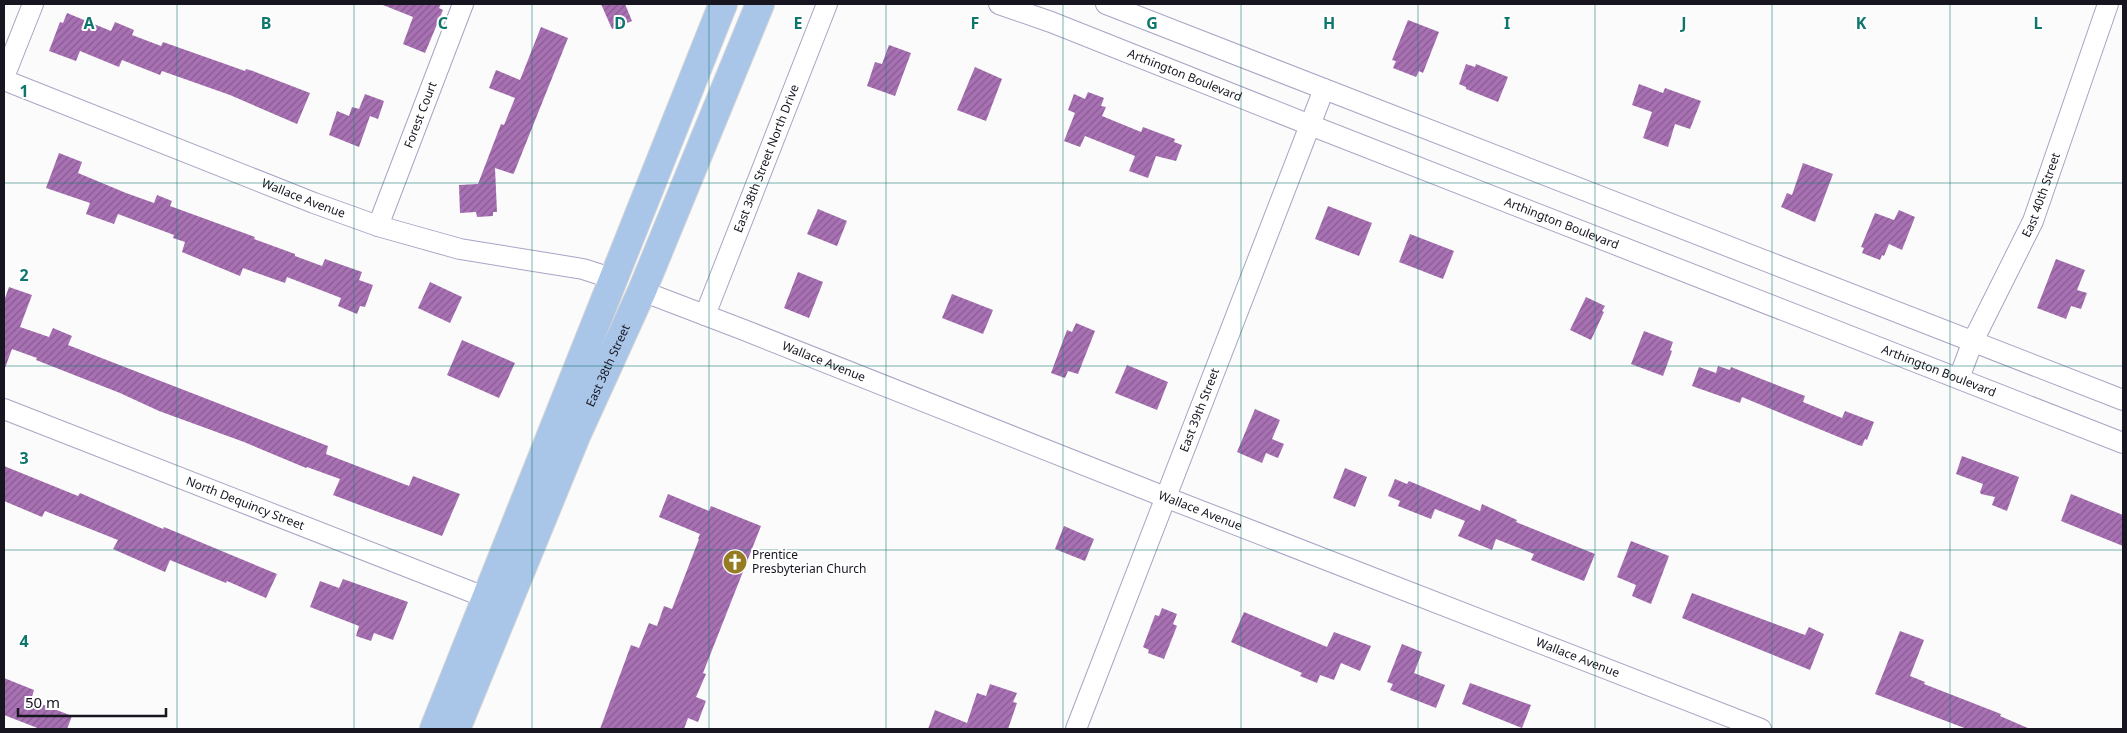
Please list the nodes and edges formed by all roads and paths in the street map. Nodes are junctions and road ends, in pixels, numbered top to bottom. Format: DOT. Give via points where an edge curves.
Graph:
graph roads {
  1 [pos="33,4"];
  2 [pos="462,4"];
  3 [pos="723,4"];
  4 [pos="760,4"];
  5 [pos="827,4"];
  6 [pos="999,4"];
  7 [pos="1106,4"];
  8 [pos="2108,4"];
  9 [pos="4,78"];
  10 [pos="1324,89"];
  11 [pos="1310,125"];
  12 [pos="378,226"];
  13 [pos="614,279"];
  14 [pos="642,291"];
  15 [pos="705,315"];
  16 [pos="1973,341"];
  17 [pos="1959,378"];
  18 [pos="2123,400"];
  19 [pos="4,409"];
  20 [pos="2123,443"];
  21 [pos="1165,497"];
  22 [pos="487,598"];
  23 [pos="434,729"];
  24 [pos="456,729"];
  25 [pos="1076,729"];
  26 [pos="1761,729"];
  1 -- 9 [label="street"];
  2 -- 12 [label="street, Forest Court"];
  3 -- 13 [label="main road"];
  4 -- 14 [label="main road, East 38th Street"];
  5 -- 15 [label="street, East 38th Street North Drive"];
  6 -- 11 [label="street, Arthington Boulevard"];
  7 -- 10 [label="street"];
  8 -- 16 [label="street, East 40th Street" via="2033,222"];
  9 -- 12 [label="street, Wallace Avenue"];
  10 -- 11 [label="street, East 39th Street"];
  10 -- 16 [label="street"];
  11 -- 17 [label="street, Arthington Boulevard"];
  11 -- 21 [label="street, East 39th Street"];
  12 -- 13 [label="street, Wallace Avenue" via="460,249 583,269"];
  13 -- 22 [label="main road"];
  14 -- 15 [label="street, Wallace Avenue"];
  14 -- 24 [label="main road, East 38th Street" via="576,436"];
  15 -- 21 [label="street, Wallace Avenue"];
  16 -- 17 [label="street, East 40th Street"];
  16 -- 18 [label="street"];
  17 -- 20 [label="street, Arthington Boulevard"];
  19 -- 22 [label="street, North Dequincy Street"];
  21 -- 25 [label="street, East 39th Street"];
  21 -- 26 [label="street, Wallace Avenue"];
  22 -- 23 [label="main road"];
}
